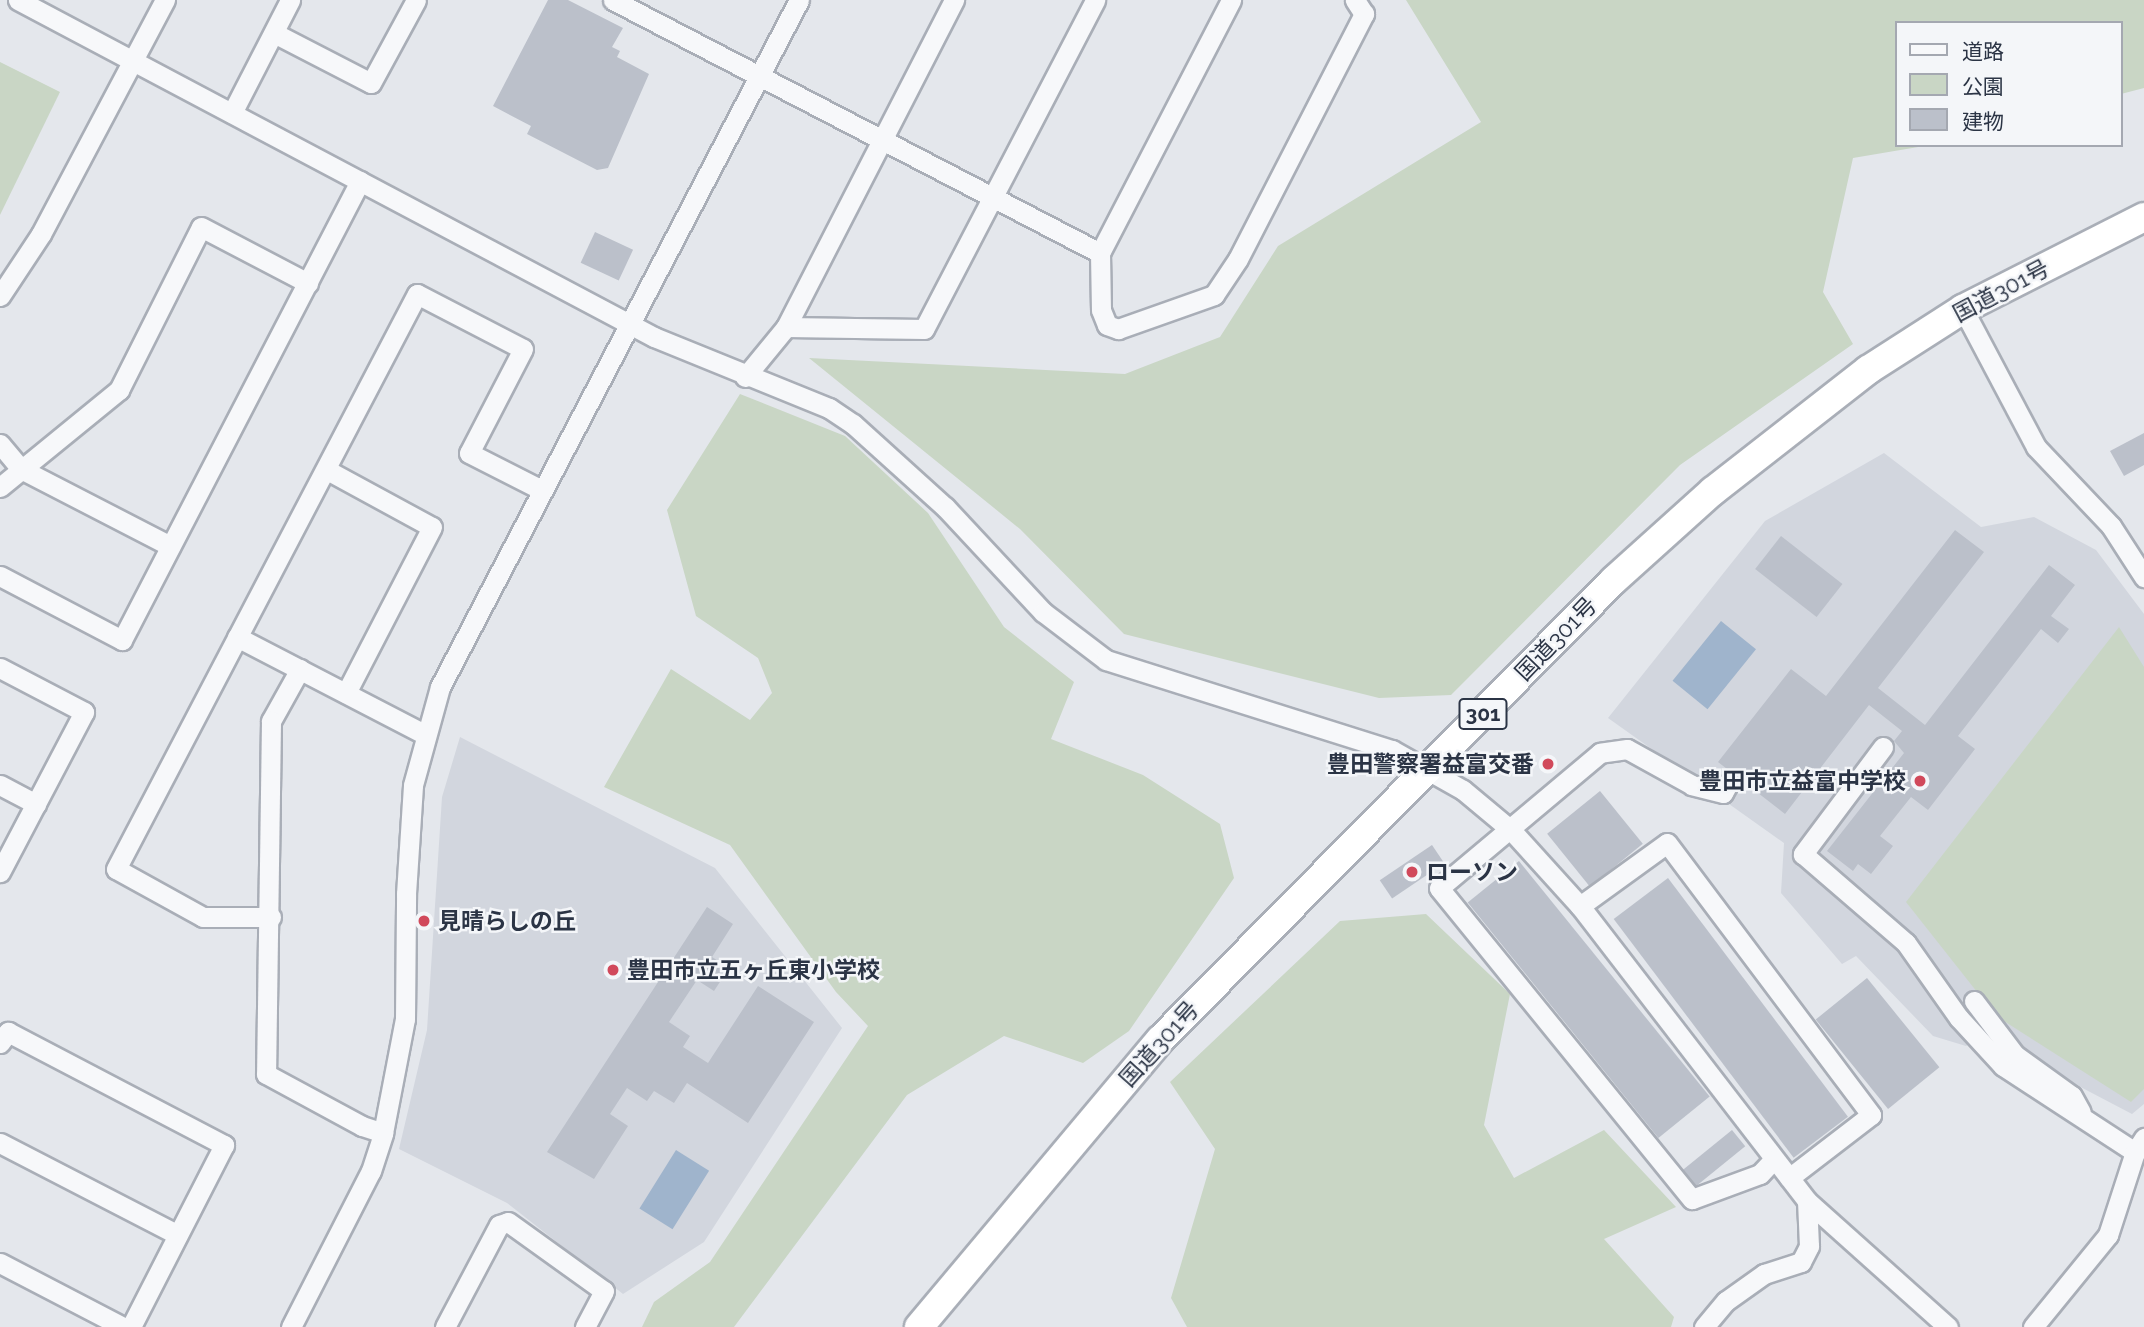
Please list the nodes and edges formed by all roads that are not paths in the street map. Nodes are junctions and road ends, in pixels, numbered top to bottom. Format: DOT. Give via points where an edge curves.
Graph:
graph roads {
  1 [pos="19,0"];
  2 [pos="165,0"];
  3 [pos="290,0"];
  4 [pos="416,0"];
  5 [pos="612,0"];
  6 [pos="799,0"];
  7 [pos="954,0"];
  8 [pos="1095,0"];
  9 [pos="1231,0"];
  10 [pos="1356,0"];
  11 [pos="639,6"];
  12 [pos="274,33"];
  13 [pos="133,61"];
  14 [pos="760,75"];
  15 [pos="232,113"];
  16 [pos="881,140"];
  17 [pos="360,181"];
  18 [pos="991,197"];
  19 [pos="2144,217"];
  20 [pos="1100,253"];
  21 [pos="308,283"];
  22 [pos="0,296"];
  23 [pos="1962,309"];
  24 [pos="629,323"];
  25 [pos="786,327"];
  26 [pos="745,377"];
  27 [pos="0,444"];
  28 [pos="21,469"];
  29 [pos="327,470"];
  30 [pos="0,487"];
  31 [pos="540,489"];
  32 [pos="170,547"];
  33 [pos="0,576"];
  34 [pos="2144,577"];
  35 [pos="237,637"];
  36 [pos="0,668"];
  37 [pos="300,669"];
  38 [pos="346,693"];
  39 [pos="426,735"];
  40 [pos="1883,747"];
  41 [pos="1426,768"];
  42 [pos="1728,784"];
  43 [pos="0,785"];
  44 [pos="36,804"];
  45 [pos="1511,830"];
  46 [pos="0,872"];
  47 [pos="1580,905"];
  48 [pos="271,917"];
  49 [pos="1974,1001"];
  50 [pos="0,1043"];
  51 [pos="2087,1122"];
  52 [pos="383,1133"];
  53 [pos="0,1143"];
  54 [pos="2139,1145"];
  55 [pos="1773,1160"];
  56 [pos="1789,1178"];
  57 [pos="1807,1201"];
  58 [pos="178,1235"];
  59 [pos="0,1263"];
  60 [pos="123,1327"];
  61 [pos="131,1327"];
  62 [pos="290,1327"];
  63 [pos="445,1327"];
  64 [pos="585,1327"];
  65 [pos="919,1327"];
  66 [pos="1704,1327"];
  67 [pos="1948,1327"];
  68 [pos="2033,1327"];
  1 -- 13 [label="street"];
  2 -- 13 [label="street"];
  3 -- 12 [label="street"];
  4 -- 12 [label="street" via="372,83"];
  5 -- 11 [label="street"];
  6 -- 14 [label="street"];
  7 -- 16 [label="street"];
  8 -- 18 [label="street"];
  9 -- 20 [label="street"];
  10 -- 20 [label="street" via="1364,14 1238,259 1214,295 1118,329 1107,325 1101,310"];
  11 -- 14 [label="street"];
  12 -- 15 [label="street"];
  13 -- 15 [label="street"];
  13 -- 22 [label="street" via="41,234"];
  14 -- 16 [label="street"];
  14 -- 24 [label="street"];
  15 -- 17 [label="street"];
  16 -- 18 [label="street"];
  16 -- 25 [label="street"];
  17 -- 21 [label="street"];
  17 -- 24 [label="street"];
  18 -- 20 [label="street"];
  18 -- 25 [label="street" via="924,329"];
  19 -- 23 [label="highway, 国道301号 / 301"];
  21 -- 28 [label="street" via="201,227 119,390"];
  21 -- 32 [label="street"];
  23 -- 34 [label="street" via="2036,447 2111,526"];
  23 -- 41 [label="highway, 国道301号 / 301" via="1868,370 1713,491 1614,580"];
  24 -- 26 [label="street"];
  24 -- 31 [label="street"];
  25 -- 26 [label="street"];
  26 -- 41 [label="street" via="830,408 853,424 945,508 1043,612 1106,660 1343,733"];
  27 -- 28 [label="street"];
  28 -- 30 [label="street"];
  28 -- 32 [label="street"];
  29 -- 31 [label="street" via="417,294 523,349 469,453"];
  29 -- 35 [label="street"];
  29 -- 38 [label="street" via="432,527"];
  31 -- 39 [label="street" via="440,687"];
  32 -- 33 [label="street" via="122,640"];
  35 -- 37 [label="street"];
  35 -- 48 [label="street" via="116,869 203,917"];
  36 -- 44 [label="street" via="84,712"];
  37 -- 38 [label="street"];
  37 -- 48 [label="street" via="271,721"];
  38 -- 39 [label="street"];
  39 -- 52 [label="street" via="413,785 405,894 405,1019"];
  40 -- 51 [label="street" via="1803,855 1906,943 1959,1018 2003,1066"];
  41 -- 45 [label="street" via="1463,790"];
  41 -- 65 [label="highway, 国道301号 / 301" via="1160,1041"];
  42 -- 45 [label="street" via="1723,793 1692,785 1627,749 1600,753"];
  43 -- 44 [label="street"];
  44 -- 46 [label="street"];
  45 -- 47 [label="street"];
  45 -- 55 [label="street" via="1439,888 1692,1199 1760,1174"];
  47 -- 55 [label="street"];
  47 -- 56 [label="street" via="1667,843 1871,1115"];
  48 -- 52 [label="street" via="266,1074"];
  49 -- 51 [label="street" via="2015,1055 2072,1096"];
  50 -- 58 [label="street" via="8,1032 224,1145"];
  51 -- 54 [label="street"];
  52 -- 62 [label="street" via="371,1171"];
  53 -- 58 [label="street"];
  54 -- 68 [label="street" via="2108,1235"];
  55 -- 56 [label="street"];
  56 -- 57 [label="street"];
  57 -- 66 [label="street" via="1809,1246 1801,1262 1764,1274 1726,1301"];
  57 -- 67 [label="street"];
  58 -- 61 [label="street"];
  59 -- 60 [label="street"];
  63 -- 64 [label="street" via="499,1225 508,1222 604,1291"];
}
